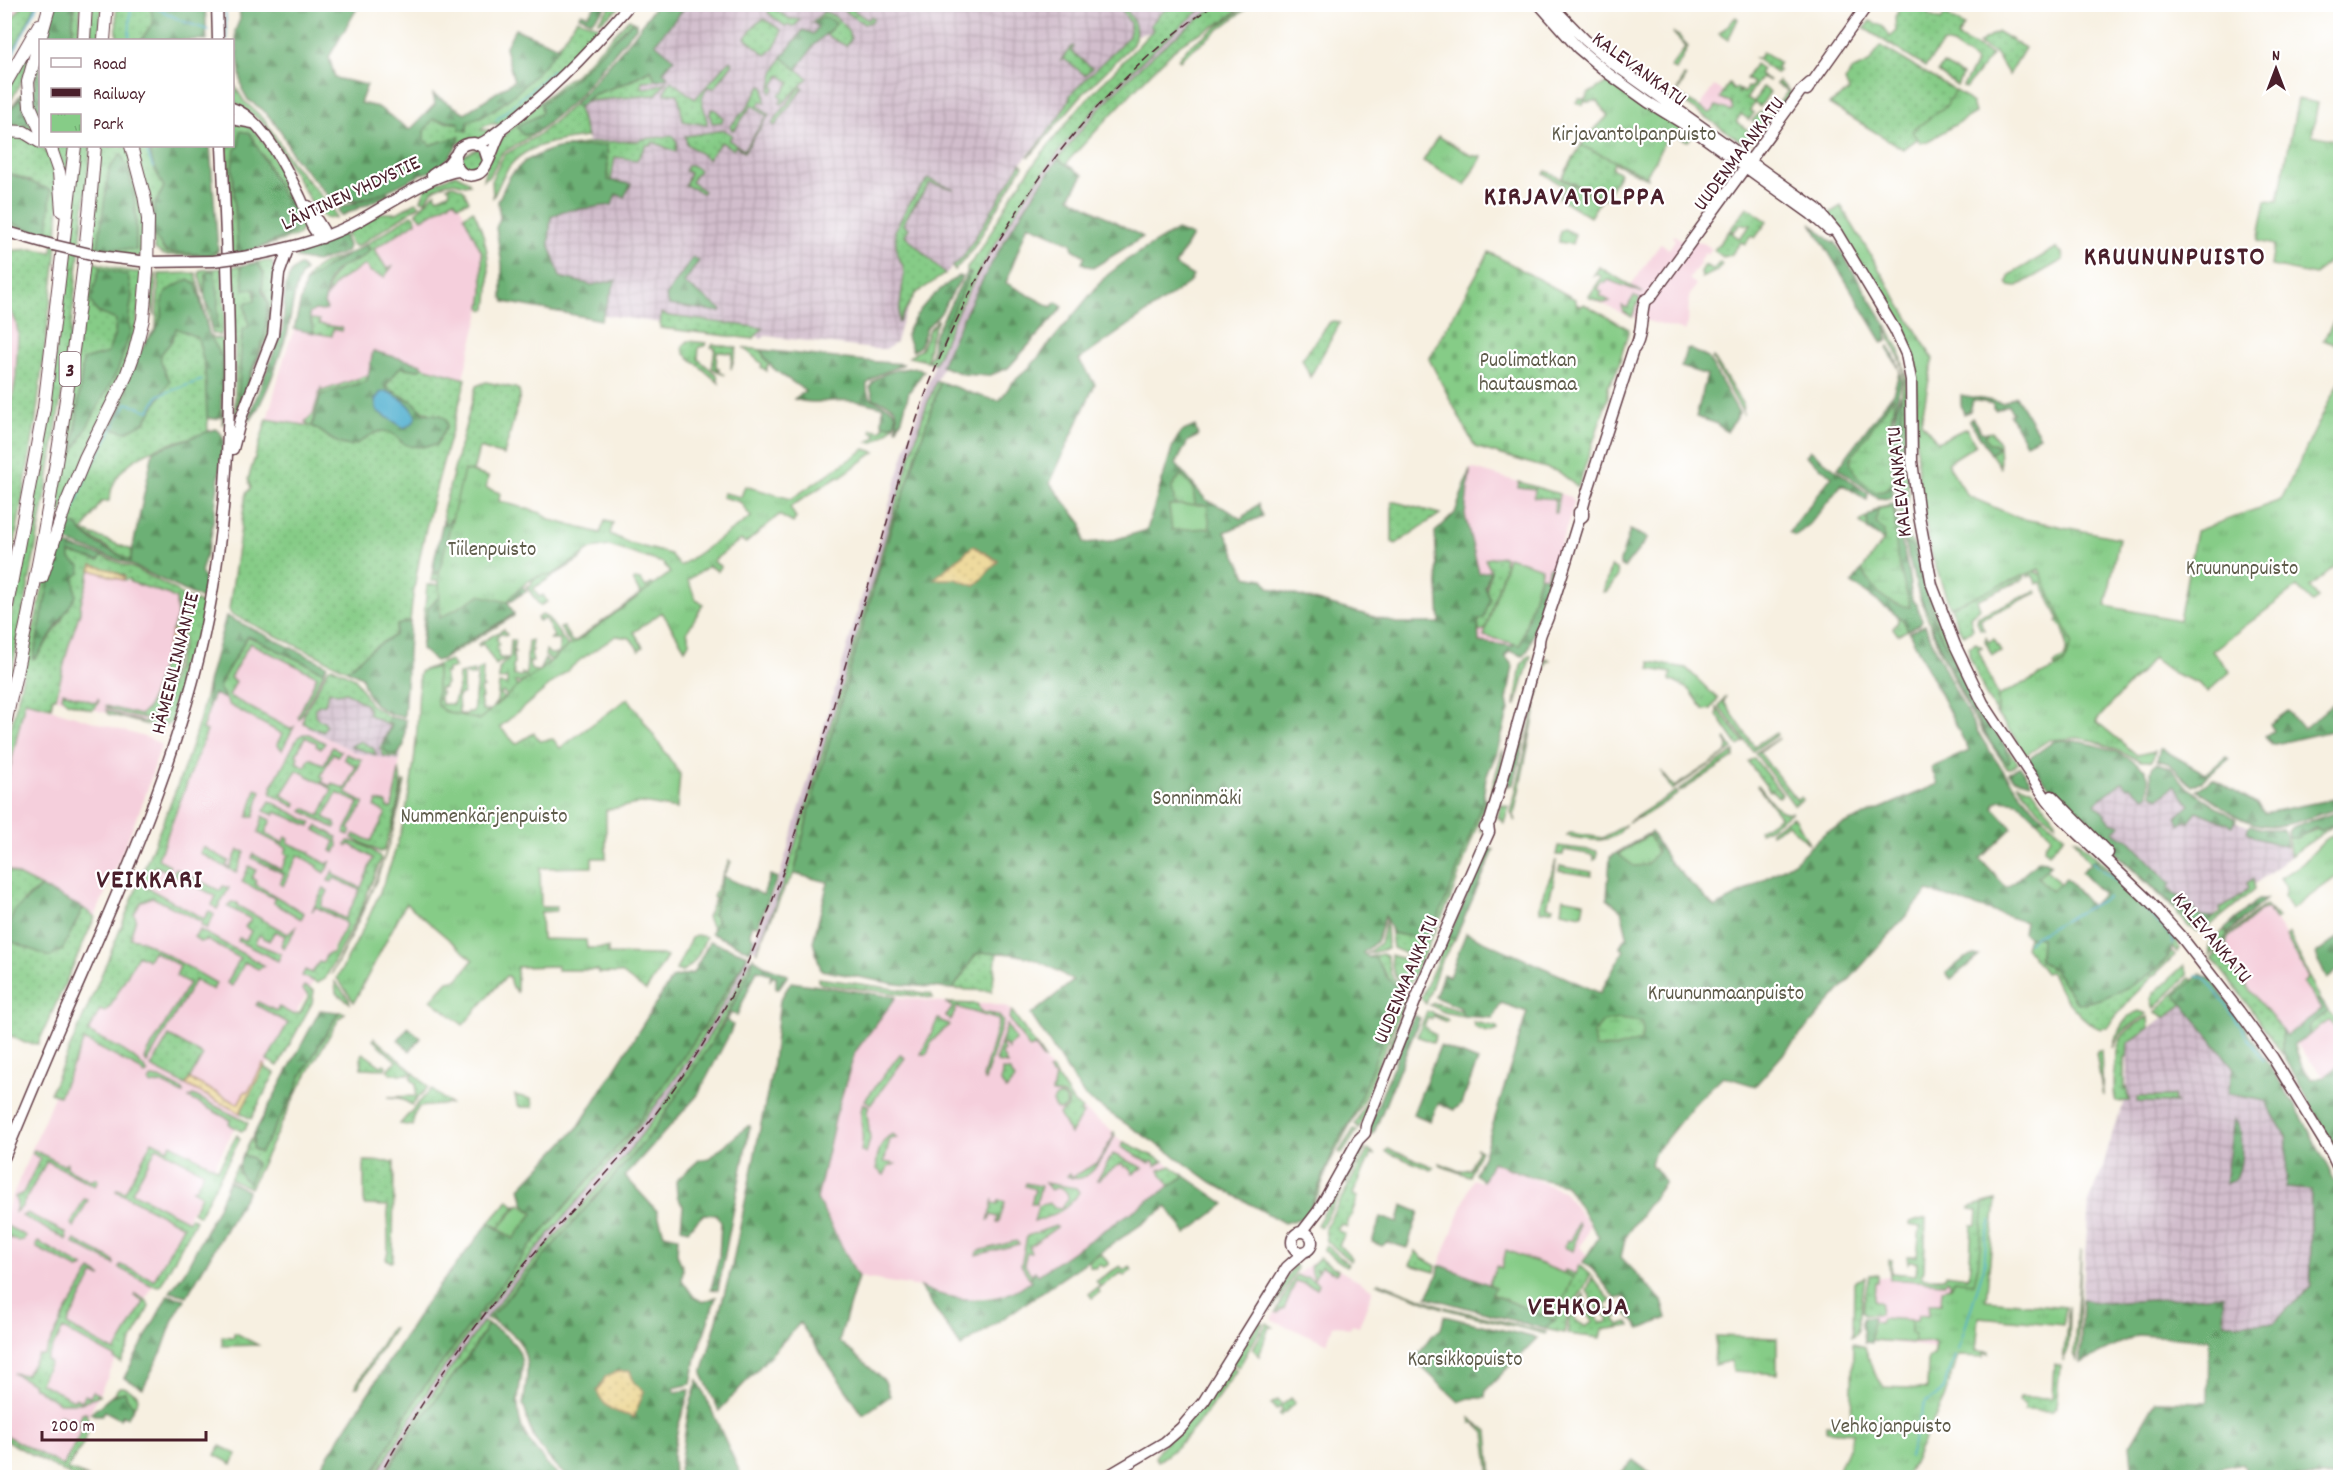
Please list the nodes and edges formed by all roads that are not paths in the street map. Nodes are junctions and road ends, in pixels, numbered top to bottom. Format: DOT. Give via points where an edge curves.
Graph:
graph roads {
  1 [pos="86,4"];
  2 [pos="216,4"];
  3 [pos="630,4"];
  4 [pos="1539,4"];
  5 [pos="1550,4"];
  6 [pos="1868,4"];
  7 [pos="48,8"];
  8 [pos="106,8"];
  9 [pos="40,39"];
  10 [pos="84,39"];
  11 [pos="104,39"];
  12 [pos="112,39"];
  13 [pos="218,39"];
  14 [pos="39,41"];
  15 [pos="4,86"];
  16 [pos="234,109"];
  17 [pos="234,119"];
  18 [pos="256,124"];
  19 [pos="39,127"];
  20 [pos="504,129"];
  21 [pos="4,131"];
  22 [pos="39,142"];
  23 [pos="478,144"];
  24 [pos="75,147"];
  25 [pos="95,147"];
  26 [pos="131,147"];
  27 [pos="222,147"];
  28 [pos="52,151"];
  29 [pos="456,155"];
  30 [pos="488,160"];
  31 [pos="1750,166"];
  32 [pos="460,171"];
  33 [pos="4,231"];
  34 [pos="320,233"];
  35 [pos="4,236"];
  36 [pos="65,239"];
  37 [pos="53,245"];
  38 [pos="288,249"];
  39 [pos="275,252"];
  40 [pos="249,256"];
  41 [pos="148,262"];
  42 [pos="279,274"];
  43 [pos="241,418"];
  44 [pos="230,423"];
  45 [pos="228,460"];
  46 [pos="33,591"];
  47 [pos="4,622"];
  48 [pos="4,729"];
  49 [pos="4,1158"];
  50 [pos="2340,1172"];
  51 [pos="1319,1210"];
  52 [pos="1302,1232"];
  53 [pos="1312,1239"];
  54 [pos="1294,1247"];
  55 [pos="1304,1252"];
  56 [pos="1287,1267"];
  57 [pos="1104,1478"];
  1 -- 10 [label="highway"];
  2 -- 13 [label="main road"];
  3 -- 20 [label="main road" via="570,71"];
  4 -- 31 [label="main road, KALEVANKATU" via="1578,48 1609,74"];
  5 -- 31 [label="main road, KALEVANKATU" via="1602,55"];
  6 -- 31 [label="main road, UUDENMAANKATU" via="1800,92"];
  7 -- 9 [label="highway"];
  7 -- 15 [label="highway"];
  8 -- 11 [label="highway"];
  8 -- 12 [label="highway"];
  14 -- 19 [label="highway" via="27,92"];
  16 -- 18 [label="main road"];
  17 -- 18 [label="main road"];
  18 -- 34 [label="main road"];
  20 -- 23 [label="main road"];
  20 -- 30 [label="main road"];
  21 -- 22 [label="highway" via="24,132"];
  23 -- 29 [label="main road" via="465,144"];
  23 -- 30 [label="main road"];
  24 -- 36 [label="highway, 3"];
  25 -- 46 [label="highway, 3" via="66,399"];
  26 -- 41 [label="highway" via="147,209"];
  27 -- 44 [label="main road, HÄMEENLINNANTIE" via="230,309"];
  28 -- 36 [label="highway" via="62,190"];
  29 -- 32 [label="main road"];
  29 -- 34 [label="main road, LÄNTINEN YHDYSTIE" via="426,179"];
  30 -- 32 [label="main road" via="478,174 470,176"];
  31 -- 50 [label="main road, KALEVANKATU" via="1840,240 1903,345 1910,366 1913,474 1932,585 1955,645 1994,720 2060,816 2148,900 2218,982 2273,1058"];
  31 -- 51 [label="main road, UUDENMAANKATU" via="1709,225 1644,303 1639,330 1631,345 1633,350 1579,510 1545,627 1540,631 1481,848 1366,1125"];
  32 -- 34 [label="main road, LÄNTINEN YHDYSTIE" via="423,185 352,225"];
  33 -- 37 [label="main road"];
  34 -- 38 [label="main road, LÄNTINEN YHDYSTIE"];
  34 -- 40 [label="main road, LÄNTINEN YHDYSTIE"];
  35 -- 37 [label="main road"];
  36 -- 47 [label="highway, 3" via="44,408"];
  37 -- 41 [label="main road, LÄNTINEN YHDYSTIE, bridge"];
  38 -- 39 [label="main road, LÄNTINEN YHDYSTIE"];
  38 -- 42 [label="main road"];
  39 -- 40 [label="main road, LÄNTINEN YHDYSTIE"];
  39 -- 42 [label="main road"];
  40 -- 41 [label="main road, LÄNTINEN YHDYSTIE, bridge"];
  41 -- 46 [label="highway" via="146,298 134,354 85,458 43,575"];
  42 -- 43 [label="main road" via="273,335"];
  43 -- 44 [label="main road"];
  43 -- 45 [label="main road"];
  44 -- 45 [label="main road, HÄMEENLINNANTIE"];
  45 -- 49 [label="main road, HÄMEENLINNANTIE" via="209,611 174,742 131,862"];
  46 -- 48 [label="highway, 3"];
  51 -- 52 [label="main road, UUDENMAANKATU"];
  51 -- 53 [label="main road, UUDENMAANKATU"];
  52 -- 53 [label="main road"];
  52 -- 54 [label="main road" via="1294,1237"];
  53 -- 55 [label="main road"];
  54 -- 55 [label="main road"];
  54 -- 56 [label="main road"];
  55 -- 56 [label="main road"];
  56 -- 57 [label="main road" via="1204,1401 1181,1428 1165,1442"];
}
